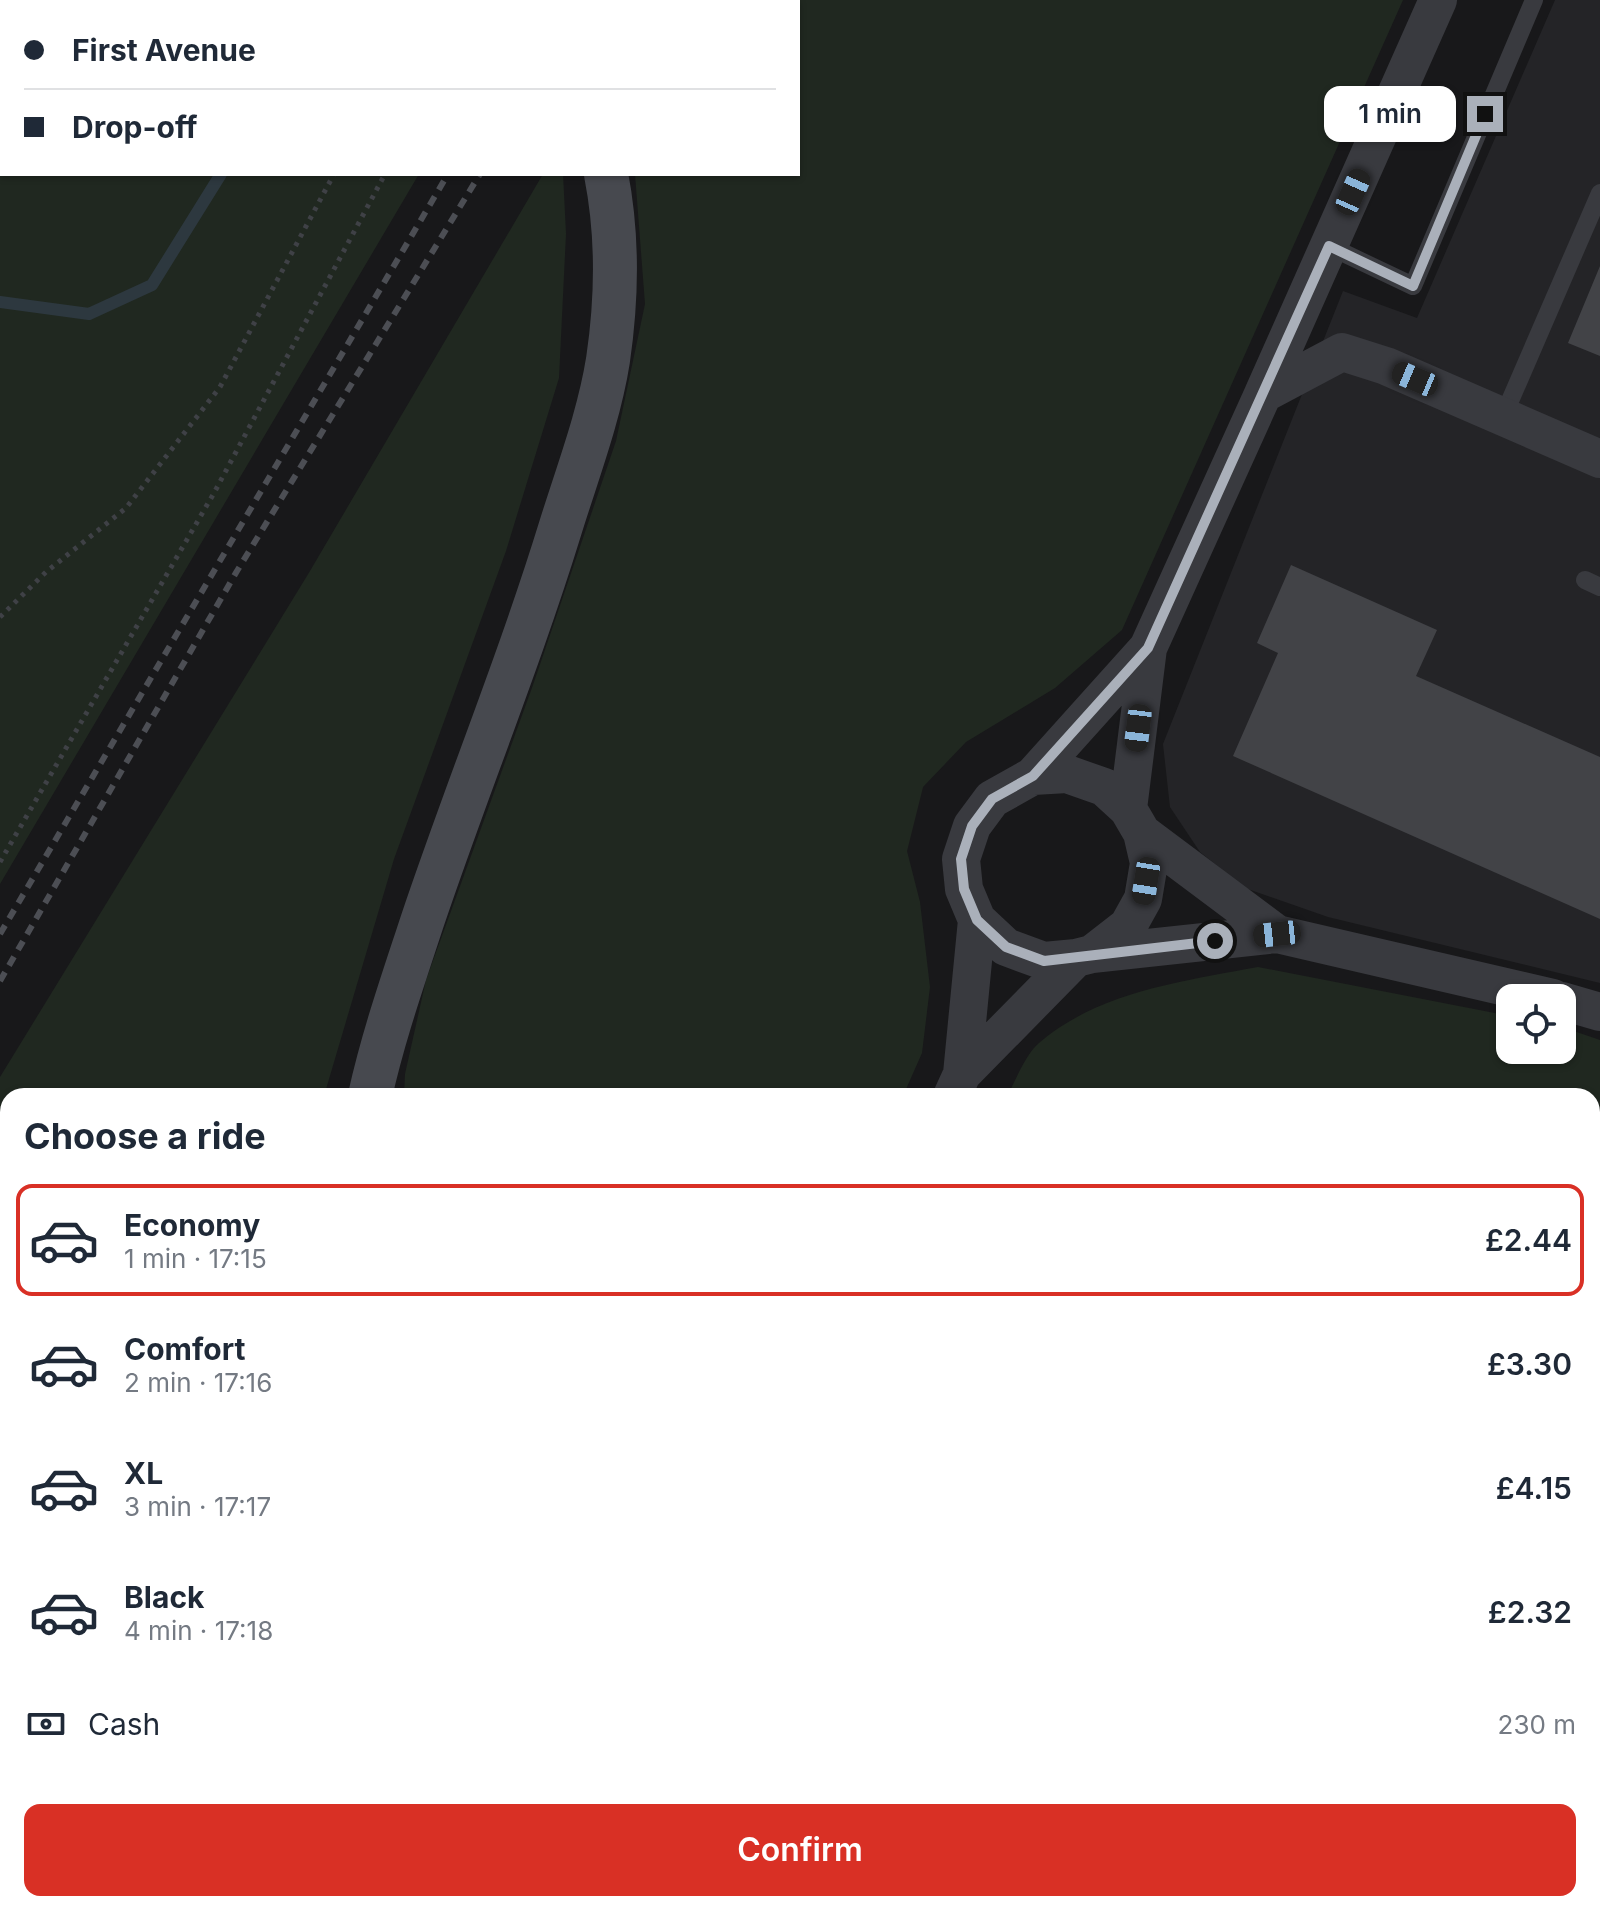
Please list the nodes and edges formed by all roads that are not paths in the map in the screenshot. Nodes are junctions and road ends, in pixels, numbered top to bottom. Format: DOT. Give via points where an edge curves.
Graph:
graph roads {
  1 [pos="1438,0"];
  2 [pos="1534,0"];
  3 [pos="606,176"];
  4 [pos="1600,193"];
  5 [pos="1329,246"];
  6 [pos="1263,394"];
  7 [pos="1503,417"];
  8 [pos="1600,459"];
  9 [pos="1148,648"];
  10 [pos="1033,776"];
  11 [pos="1135,821"];
  12 [pos="977,920"];
  13 [pos="1277,934"];
  14 [pos="1084,956"];
  15 [pos="1496,985"];
  16 [pos="1576,1005"];
  17 [pos="1600,1012"];
  18 [pos="957,1085"];
  19 [pos="372,1088"];
  1 -- 5 [label="street"];
  2 -- 5 [label="lane" via="1413,286"];
  3 -- 19 [label="main road" via="613,208 615,292 608,362 543,583 433,889"];
  4 -- 7 [label="lane"];
  5 -- 6 [label="street"];
  6 -- 7 [label="street" via="1342,352"];
  6 -- 9 [label="street"];
  7 -- 8 [label="street"];
  9 -- 10 [label="street"];
  9 -- 11 [label="street"];
  10 -- 11 [label="street" via="1067,774 1104,787"];
  10 -- 12 [label="street" via="992,799 972,826 961,859 964,889"];
  11 -- 13 [label="street"];
  11 -- 14 [label="street" via="1149,863 1143,899 1128,926"];
  12 -- 14 [label="street" via="1006,947 1044,961"];
  12 -- 18 [label="street"];
  13 -- 14 [label="street"];
  13 -- 15 [label="street"];
  14 -- 18 [label="street"];
  16 -- 17 [label="street"];
}
